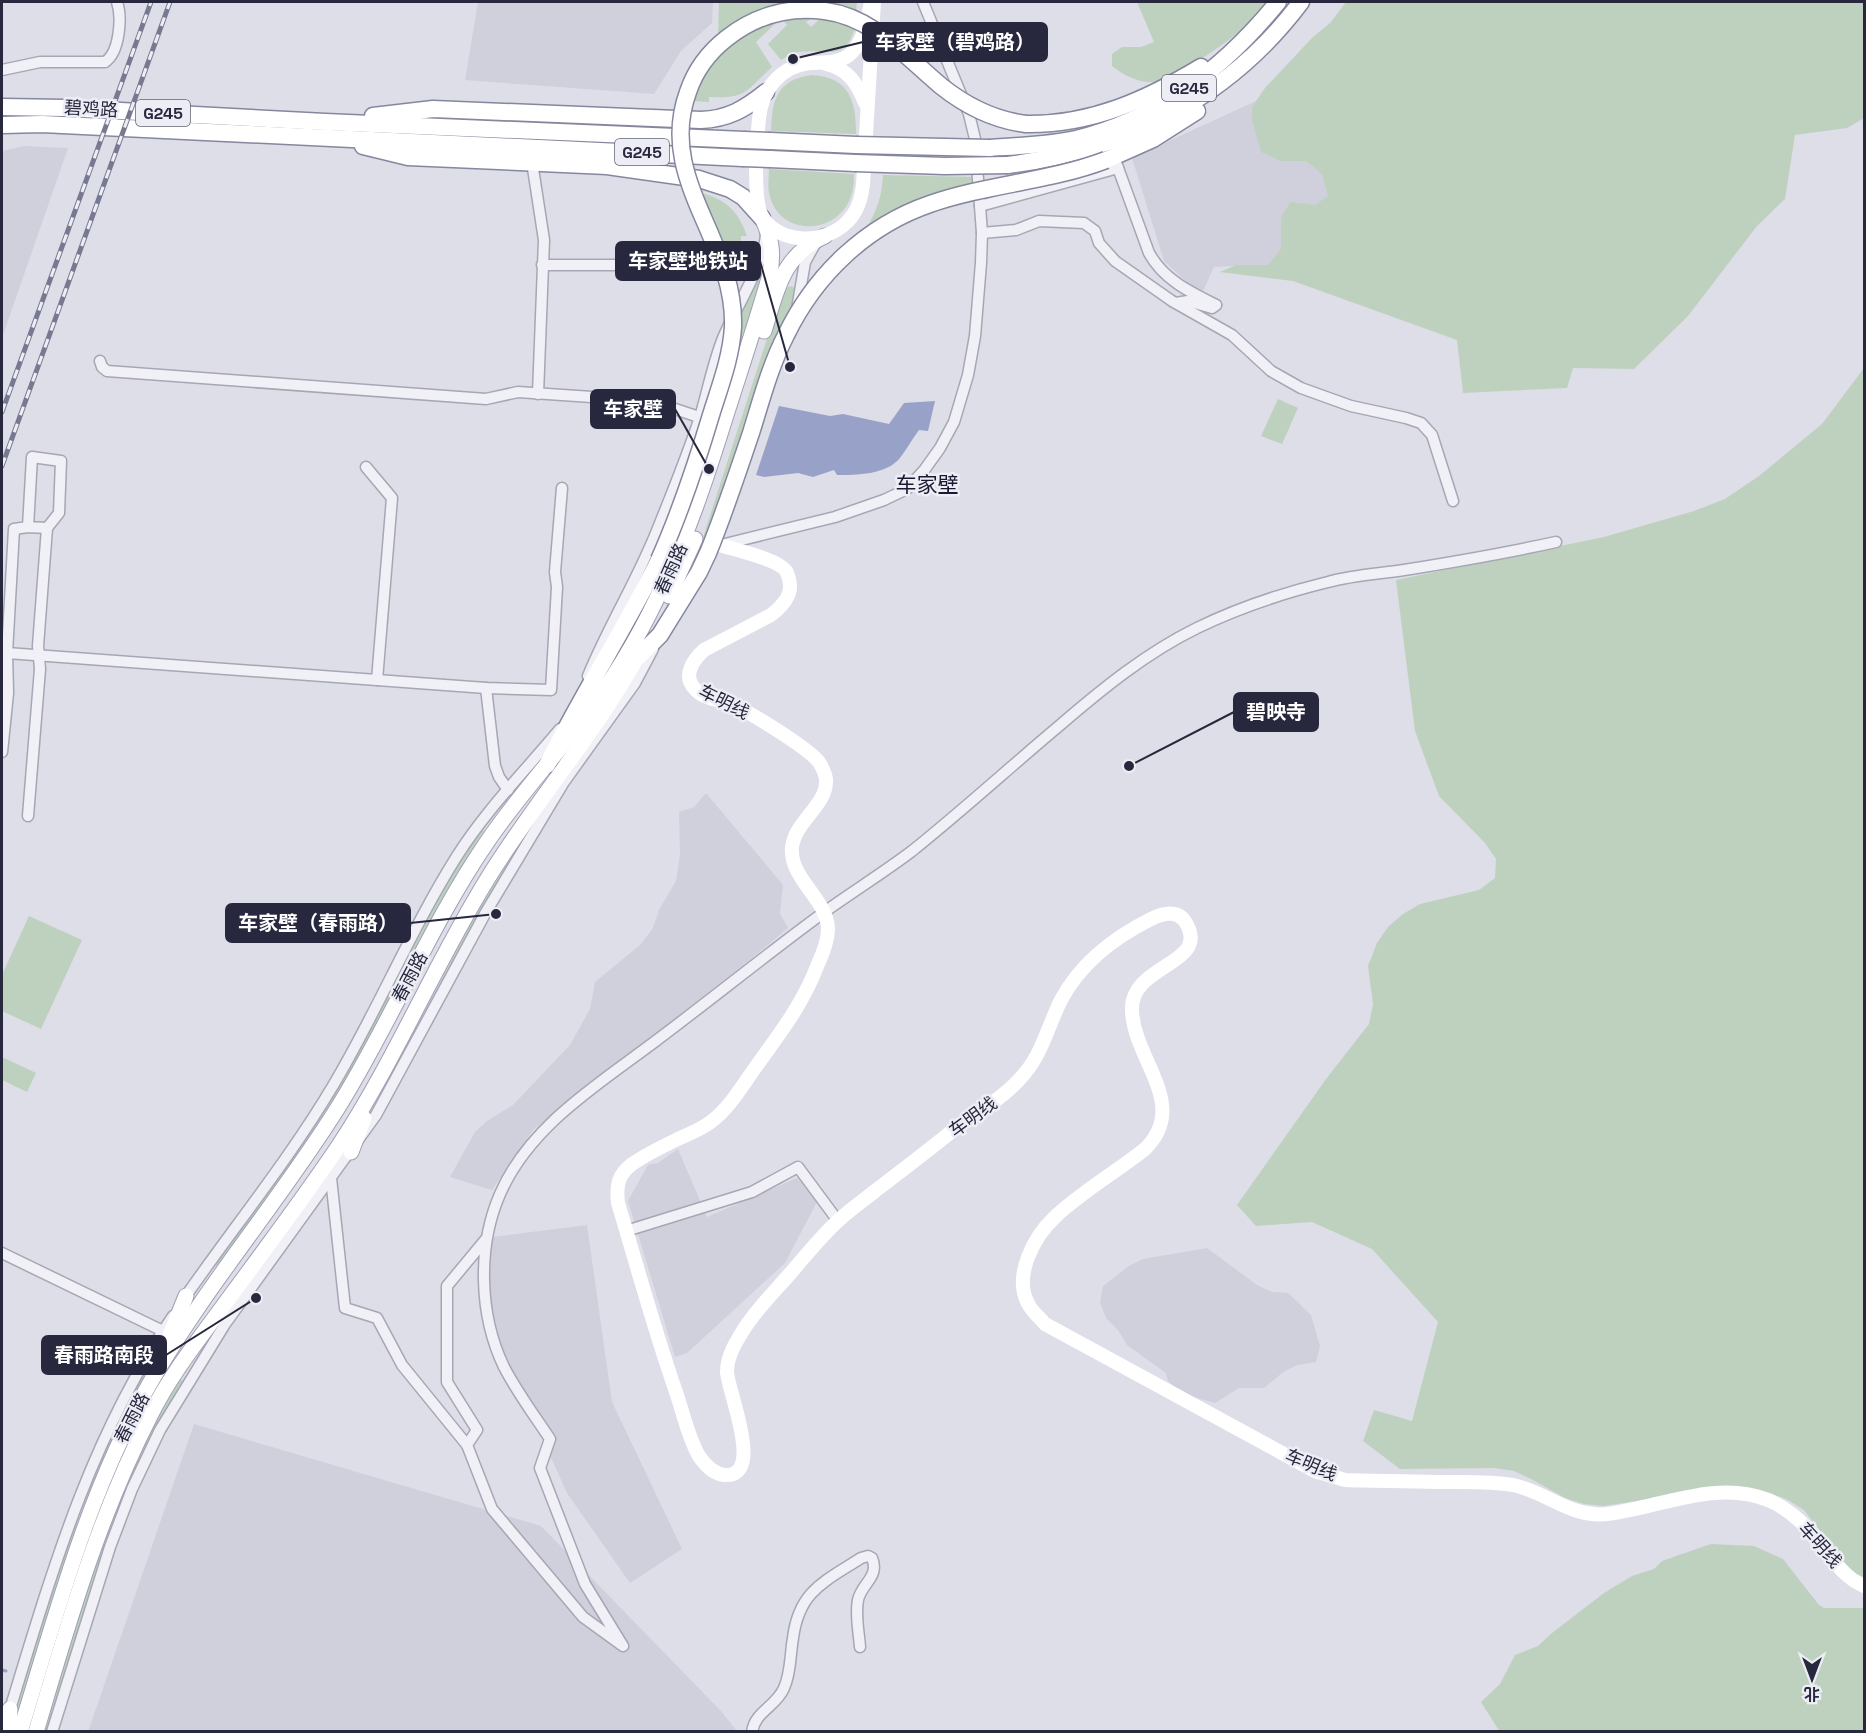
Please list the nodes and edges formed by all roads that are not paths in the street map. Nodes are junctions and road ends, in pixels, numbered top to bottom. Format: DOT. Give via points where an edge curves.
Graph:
graph roads {
  1 [pos="117,2"];
  2 [pos="872,2"];
  3 [pos="923,2"];
  4 [pos="1278,2"];
  5 [pos="1301,2"];
  6 [pos="1253,30"];
  7 [pos="1265,44"];
  8 [pos="816,63"];
  9 [pos="2,70"];
  10 [pos="766,92"];
  11 [pos="866,105"];
  12 [pos="2,107"];
  13 [pos="2,125"];
  14 [pos="325,129"];
  15 [pos="532,162"];
  16 [pos="1112,162"];
  17 [pos="980,206"];
  18 [pos="764,222"];
  19 [pos="982,233"];
  20 [pos="825,236"];
  21 [pos="542,265"];
  22 [pos="755,268"];
  23 [pos="1176,303"];
  24 [pos="100,361"];
  25 [pos="538,394"];
  26 [pos="699,417"];
  27 [pos="366,467"];
  28 [pos="562,488"];
  29 [pos="1453,501"];
  30 [pos="28,527"];
  31 [pos="47,528"];
  32 [pos="1556,542"];
  33 [pos="714,549"];
  34 [pos="660,635"];
  35 [pos="7,653"];
  36 [pos="39,656"];
  37 [pos="636,659"];
  38 [pos="377,680"];
  39 [pos="486,688"];
  40 [pos="572,714"];
  41 [pos="2,752"];
  42 [pos="547,765"];
  43 [pos="564,782"];
  44 [pos="508,790"];
  45 [pos="28,816"];
  46 [pos="522,828"];
  47 [pos="824,913"];
  48 [pos="380,1077"];
  49 [pos="351,1152"];
  50 [pos="331,1178"];
  51 [pos="838,1221"];
  52 [pos="626,1231"];
  53 [pos="486,1239"];
  54 [pos="2,1253"];
  55 [pos="186,1296"];
  56 [pos="162,1331"];
  57 [pos="150,1383"];
  58 [pos="467,1445"];
  59 [pos="1864,1586"];
  60 [pos="860,1647"];
  61 [pos="10,1709"];
  62 [pos="3,1731"];
  63 [pos="9,1731"];
  64 [pos="20,1731"];
  65 [pos="36,1731"];
  66 [pos="52,1731"];
  67 [pos="752,1731"];
  1 -- 9 [label="street" via="119,33 111,57 105,62 40,62"];
  2 -- 8 [label="main road" via="855,49 844,59"];
  2 -- 11 [label="main road"];
  3 -- 17 [label="street" via="973,126"];
  4 -- 6 [label="highway, G245"];
  5 -- 7 [label="highway, G245"];
  6 -- 14 [label="highway, G245, bridge" via="1191,86 1163,104 1121,124 1045,144 990,148"];
  6 -- 40 [label="highway, bridge" via="1209,63 1139,101 1080,120 1048,124 1026,124 992,116 965,103 881,33 836,13 800,9 766,16 733,33 712,51 685,99 680,144 687,178 729,282 732,340 689,485 659,560"];
  7 -- 14 [label="highway, G245, bridge" via="1202,96 1151,125 1071,154 1008,165 855,164"];
  7 -- 16 [label="highway" via="1232,83 1193,114"];
  8 -- 10 [label="main road" via="791,68"];
  8 -- 11 [label="main road" via="846,73 857,84"];
  10 -- 14 [label="highway" via="746,108 714,120 433,109"];
  10 -- 18 [label="main road" via="759,117 756,186"];
  11 -- 20 [label="main road" via="861,199 848,221"];
  12 -- 14 [label="highway, 碧鸡路 / G245" via="65,108"];
  13 -- 14 [label="highway, 碧鸡路 / G245"];
  14 -- 15 [label="highway" via="408,157"];
  15 -- 18 [label="highway" via="608,166 699,179 743,197"];
  15 -- 21 [label="street" via="544,240"];
  16 -- 17 [label="street"];
  16 -- 23 [label="street" via="1153,261 1185,290 1216,305 1212,308 1188,301"];
  16 -- 33 [label="highway, bridge" via="960,195 923,207 876,231 835,264 802,304 777,353"];
  17 -- 19 [label="street"];
  18 -- 20 [label="main road" via="792,237"];
  18 -- 22 [label="street" via="766,239"];
  18 -- 42 [label="main road, 春雨路" via="772,251 769,278 690,524 657,599 625,657"];
  19 -- 23 [label="street" via="1016,230 1039,221 1084,223 1095,231 1099,243 1115,261"];
  19 -- 33 [label="street" via="975,336 962,397 940,448 918,478 907,489 861,509"];
  20 -- 33 [label="street" via="805,262 783,357"];
  20 -- 37 [label="main road, 春雨路" via="801,250 781,279 698,533"];
  21 -- 22 [label="street"];
  21 -- 25 [label="street"];
  22 -- 26 [label="street" via="723,337"];
  23 -- 29 [label="street" via="1232,335 1271,371 1300,388 1351,406 1421,423 1432,435"];
  24 -- 25 [label="street" via="107,371 486,399 518,392"];
  25 -- 26 [label="street" via="651,401"];
  26 -- 40 [label="street" via="646,558 602,641"];
  27 -- 38 [label="street" via="392,498"];
  28 -- 39 [label="street" via="551,690"];
  30 -- 31 [label="street"];
  30 -- 31 [label="street" via="32,457 61,461 59,513"];
  30 -- 35 [label="street" via="15,529"];
  31 -- 36 [label="street"];
  32 -- 47 [label="street" via="1326,582 1253,604 1197,628 1113,681 909,853"];
  33 -- 34 [label="highway"];
  33 -- 47 [label="main road, 车明线" via="775,563 789,579 790,591 779,609 695,658 690,683 702,695 736,706 804,748 819,762 826,778 825,788 795,836 793,857 800,876"];
  34 -- 37 [label="highway"];
  34 -- 43 [label="street" via="635,683"];
  35 -- 36 [label="street"];
  35 -- 41 [label="street" via="8,693"];
  36 -- 38 [label="street"];
  36 -- 45 [label="street"];
  37 -- 46 [label="main road, 春雨路" via="602,715"];
  38 -- 39 [label="street"];
  39 -- 44 [label="street" via="495,766"];
  40 -- 42 [label="highway"];
  40 -- 44 [label="street"];
  42 -- 57 [label="main road, 春雨路" via="488,840 336,1110"];
  43 -- 46 [label="main road"];
  43 -- 49 [label="street" via="486,912 393,1086"];
  44 -- 55 [label="street" via="483,818 441,883 315,1115"];
  46 -- 48 [label="main road, 春雨路" via="466,915"];
  47 -- 52 [label="main road, 车明线" via="826,943 808,990 730,1103 706,1126 643,1156 623,1171 616,1189"];
  47 -- 53 [label="street" via="534,1138 500,1192"];
  48 -- 49 [label="main road"];
  48 -- 65 [label="main road, 春雨路" via="339,1146 197,1342 153,1410 95,1540"];
  49 -- 50 [label="street"];
  50 -- 58 [label="street" via="345,1308 377,1318 402,1365"];
  50 -- 66 [label="street" via="225,1324 155,1441 110,1547"];
  51 -- 52 [label="street" via="798,1167 753,1192"];
  51 -- 52 [label="main road, 车明线" via="756,1312 733,1350 727,1375 744,1459 738,1471 723,1475 709,1469 696,1450"];
  51 -- 59 [label="main road, 车明线" via="1017,1082 1033,1060 1063,996 1111,942 1153,918 1180,915 1189,929 1186,951 1175,962 1148,976 1132,1000 1133,1025 1161,1093 1160,1130 1145,1149 1056,1216 1039,1237 1026,1262 1023,1286 1029,1306 1041,1319 1065,1336 1333,1478 1500,1484 1531,1491 1574,1512 1596,1515 1679,1497 1743,1493 1767,1499 1787,1510 1833,1562"];
  53 -- 58 [label="street" via="447,1286 447,1382 477,1430"];
  53 -- 58 [label="street" via="484,1298 495,1345 516,1388 550,1439 540,1468 585,1584 623,1646 583,1617 492,1509"];
  54 -- 56 [label="street"];
  55 -- 56 [label="street"];
  55 -- 57 [label="main road"];
  56 -- 61 [label="street" via="118,1408 86,1476"];
  57 -- 64 [label="main road, 春雨路" via="81,1533"];
  60 -- 67 [label="street" via="858,1598 874,1570 868,1556 812,1590 805,1600 795,1628 784,1689 775,1703 758,1715"];
  61 -- 62 [label="street"];
  61 -- 63 [label="main road"];
}
